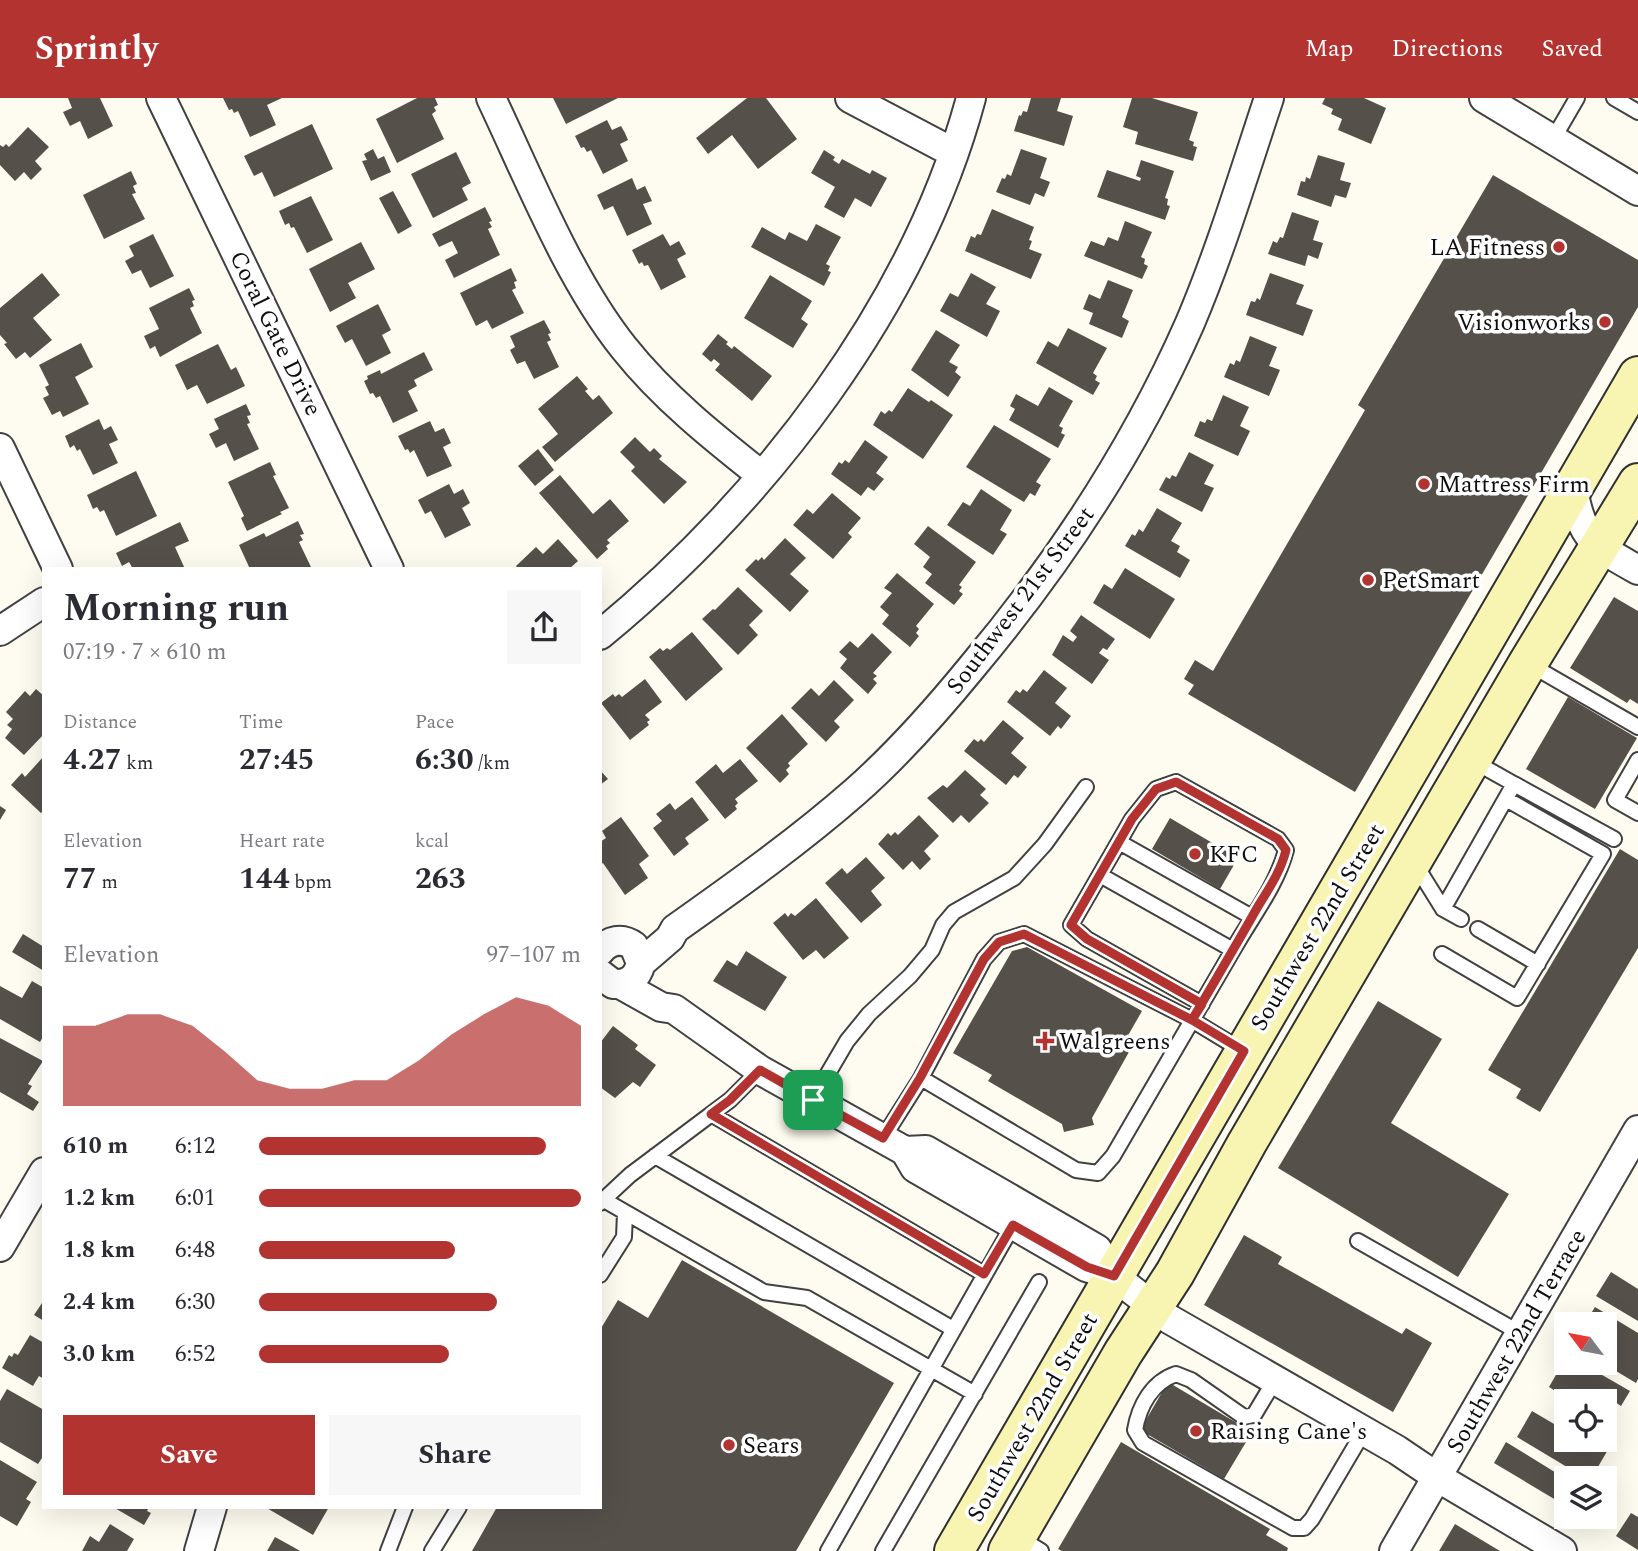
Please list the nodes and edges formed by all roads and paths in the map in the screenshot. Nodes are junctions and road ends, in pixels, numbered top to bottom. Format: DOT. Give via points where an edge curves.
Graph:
graph roads {
  1 [pos="161,98"];
  2 [pos="491,98"];
  3 [pos="850,98"];
  4 [pos="971,98"];
  5 [pos="1269,98"];
  6 [pos="1484,98"];
  7 [pos="1577,98"];
  8 [pos="1614,98"];
  9 [pos="1638,112"];
  10 [pos="1552,141"];
  11 [pos="954,153"];
  12 [pos="1638,191"];
  13 [pos="1638,376"];
  14 [pos="0,448"];
  15 [pos="761,475"];
  16 [pos="1638,483"];
  17 [pos="1573,488"];
  18 [pos="1599,547"];
  19 [pos="57,567"];
  20 [pos="388,567"];
  21 [pos="1638,570"];
  22 [pos="42,603"];
  23 [pos="0,631"];
  24 [pos="602,633"];
  25 [pos="1528,663"];
  26 [pos="1638,727"];
  27 [pos="1471,760"];
  28 [pos="1638,760"];
  29 [pos="1514,784"];
  30 [pos="1086,787"];
  31 [pos="1506,799"];
  32 [pos="1638,813"];
  33 [pos="1614,839"];
  34 [pos="1119,842"];
  35 [pos="1413,860"];
  36 [pos="1100,875"];
  37 [pos="1443,909"];
  38 [pos="1252,917"];
  39 [pos="1461,919"];
  40 [pos="1478,929"];
  41 [pos="1233,950"];
  42 [pos="1442,954"];
  43 [pos="616,962"];
  44 [pos="1538,964"];
  45 [pos="1202,1004"];
  46 [pos="1192,1020"];
  47 [pos="1244,1051"];
  48 [pos="760,1070"];
  49 [pos="920,1078"];
  50 [pos="813,1100"];
  51 [pos="711,1114"];
  52 [pos="1638,1130"];
  53 [pos="894,1144"];
  54 [pos="655,1156"];
  55 [pos="42,1175"];
  56 [pos="602,1202"];
  57 [pos="625,1213"];
  58 [pos="1013,1225"];
  59 [pos="1358,1241"];
  60 [pos="0,1247"];
  61 [pos="602,1273"];
  62 [pos="984,1274"];
  63 [pos="1114,1276"];
  64 [pos="1040,1282"];
  65 [pos="1153,1308"];
  66 [pos="953,1329"];
  67 [pos="1520,1333"];
  68 [pos="931,1370"];
  69 [pos="1275,1380"];
  70 [pos="975,1394"];
  71 [pos="1364,1431"];
  72 [pos="1437,1478"];
  73 [pos="211,1509"];
  74 [pos="404,1509"];
  75 [pos="458,1509"];
  76 [pos="1022,1546"];
  77 [pos="200,1551"];
  78 [pos="388,1551"];
  79 [pos="432,1551"];
  80 [pos="828,1551"];
  81 [pos="883,1551"];
  82 [pos="954,1551"];
  83 [pos="1394,1551"];
  84 [pos="1562,1551"];
  1 -- 20 [label="street, Coral Gate Drive"];
  2 -- 15 [label="street" via="560,241 612,333 670,396"];
  3 -- 11 [label="street"];
  4 -- 11 [label="street"];
  5 -- 43 [label="street, Southwest 21st Street" via="1178,348 1112,473 1052,565 955,688 874,774 772,860 675,929 653,935"];
  6 -- 10 [label="street"];
  7 -- 10 [label="lane"];
  8 -- 9 [label="lane"];
  10 -- 12 [label="street"];
  11 -- 15 [label="street" via="921,232 859,344 797,433"];
  13 -- 17 [label="main road, Southwest 22nd Street"];
  14 -- 19 [label="street"];
  15 -- 24 [label="street" via="694,551"];
  16 -- 18 [label="main road, Southwest 22nd Street"];
  17 -- 18 [label="street" via="1581,523"];
  17 -- 47 [label="main road, Southwest 22nd Street"];
  18 -- 21 [label="street"];
  18 -- 25 [label="main road, Southwest 22nd Street"];
  22 -- 23 [label="street"];
  25 -- 26 [label="lane"];
  25 -- 27 [label="main road, Southwest 22nd Street"];
  27 -- 29 [label="lane"];
  27 -- 35 [label="main road, Southwest 22nd Street"];
  28 -- 32 [label="lane" via="1615,800"];
  29 -- 31 [label="lane"];
  29 -- 33 [label="lane"];
  30 -- 50 [label="lane" via="1014,878 954,912 932,950 847,1041"];
  31 -- 37 [label="lane"];
  31 -- 44 [label="lane" via="1603,854"];
  34 -- 36 [label="lane"];
  34 -- 38 [label="lane"];
  34 -- 38 [label="lane" via="1156,789 1176,782 1278,839 1286,850 1282,866"];
  35 -- 37 [label="lane"];
  35 -- 65 [label="main road, Southwest 22nd Street"];
  36 -- 41 [label="lane"];
  36 -- 45 [label="lane" via="1071,925 1087,939"];
  37 -- 39 [label="lane"];
  38 -- 41 [label="lane"];
  40 -- 44 [label="lane"];
  41 -- 45 [label="lane"];
  42 -- 44 [label="lane" via="1517,998"];
  43 -- 48 [label="street" via="661,1007 674,1009"];
  45 -- 46 [label="lane"];
  46 -- 47 [label="lane"];
  46 -- 49 [label="lane" via="1024,934 999,942 984,959"];
  46 -- 49 [label="lane" via="1113,1156 1098,1173 1076,1170"];
  47 -- 63 [label="main road, Southwest 22nd Street"];
  48 -- 50 [label="street"];
  48 -- 51 [label="lane"];
  49 -- 53 [label="lane"];
  50 -- 53 [label="street"];
  51 -- 54 [label="lane"];
  51 -- 62 [label="lane"];
  52 -- 67 [label="street, Southwest 22nd Terrace"];
  53 -- 58 [label="street" via="915,1168"];
  53 -- 63 [label="street" via="926,1150 1097,1249"];
  54 -- 56 [label="lane"];
  54 -- 66 [label="lane"];
  55 -- 60 [label="street"];
  56 -- 57 [label="lane"];
  57 -- 61 [label="lane" via="624,1237"];
  57 -- 68 [label="lane" via="764,1292 807,1298"];
  58 -- 62 [label="lane"];
  58 -- 63 [label="street" via="1087,1267"];
  59 -- 67 [label="lane"];
  62 -- 66 [label="lane"];
  63 -- 65 [label="street"];
  63 -- 82 [label="main road, Southwest 22nd Street"];
  64 -- 70 [label="lane"];
  65 -- 69 [label="street"];
  65 -- 76 [label="main road, Southwest 22nd Street" via="1123,1353"];
  66 -- 68 [label="lane"];
  67 -- 72 [label="street, Southwest 22nd Terrace"];
  68 -- 70 [label="lane"];
  68 -- 80 [label="lane"];
  69 -- 71 [label="street"];
  69 -- 71 [label="lane" via="1254,1415 1244,1418 1176,1374 1162,1379 1150,1392 1135,1430 1143,1443 1293,1528 1304,1528 1312,1519"];
  70 -- 81 [label="lane"];
  71 -- 72 [label="street"];
  72 -- 83 [label="street, Southwest 22nd Terrace"];
  72 -- 84 [label="street"];
  73 -- 77 [label="street"];
  74 -- 78 [label="lane"];
  75 -- 79 [label="lane"];
}
